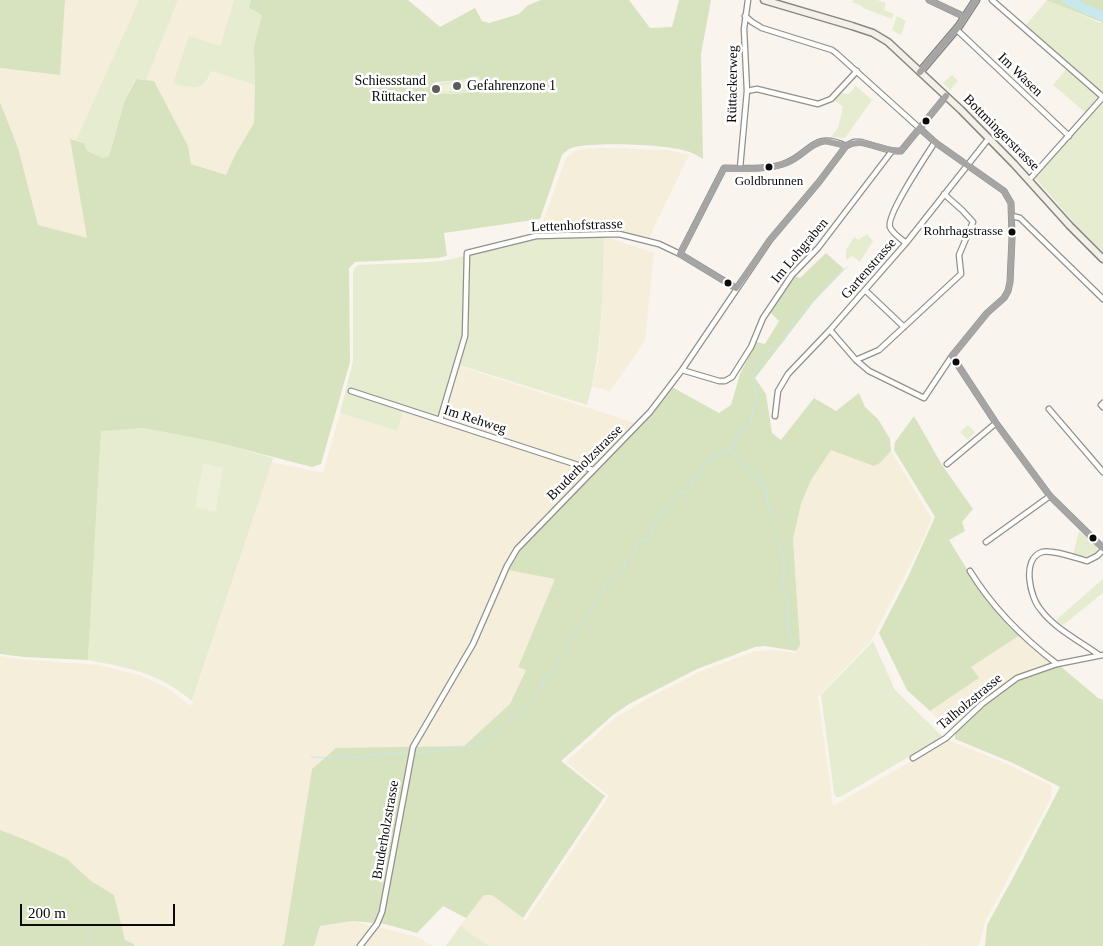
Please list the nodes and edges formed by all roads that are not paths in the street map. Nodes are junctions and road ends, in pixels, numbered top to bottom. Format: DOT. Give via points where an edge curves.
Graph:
graph roads {
  1 [pos="748,0"];
  2 [pos="764,0"];
  3 [pos="929,0"];
  4 [pos="976,0"];
  5 [pos="992,0"];
  6 [pos="745,16"];
  7 [pos="964,17"];
  8 [pos="956,29"];
  9 [pos="858,71"];
  10 [pos="920,72"];
  11 [pos="747,91"];
  12 [pos="946,96"];
  13 [pos="1103,97"];
  14 [pos="920,129"];
  15 [pos="1069,136"];
  16 [pos="989,138"];
  17 [pos="935,142"];
  18 [pos="846,146"];
  19 [pos="892,152"];
  20 [pos="967,165"];
  21 [pos="740,168"];
  22 [pos="1029,180"];
  23 [pos="944,194"];
  24 [pos="1012,216"];
  25 [pos="906,244"];
  26 [pos="680,254"];
  27 [pos="1103,258"];
  28 [pos="736,288"];
  29 [pos="865,290"];
  30 [pos="1103,299"];
  31 [pos="904,327"];
  32 [pos="830,330"];
  33 [pos="952,356"];
  34 [pos="856,360"];
  35 [pos="682,370"];
  36 [pos="351,391"];
  37 [pos="1103,403"];
  38 [pos="1103,407"];
  39 [pos="1050,409"];
  40 [pos="775,416"];
  41 [pos="440,420"];
  42 [pos="996,423"];
  43 [pos="948,464"];
  44 [pos="593,470"];
  45 [pos="1103,472"];
  46 [pos="1050,496"];
  47 [pos="986,542"];
  48 [pos="1103,549"];
  49 [pos="970,571"];
  50 [pos="1102,656"];
  51 [pos="1057,664"];
  52 [pos="913,758"];
  53 [pos="360,946"];
  1 -- 6 [label="street, Rüttackerweg"];
  2 -- 10 [label="main road, Bottmingerstrasse" via="873,33 888,42"];
  3 -- 7 [label="street"];
  4 -- 7 [label="main road"];
  5 -- 13 [label="street"];
  6 -- 9 [label="street" via="762,28 832,50"];
  6 -- 11 [label="street, Rüttackerweg"];
  7 -- 8 [label="main road"];
  8 -- 10 [label="main road"];
  8 -- 15 [label="street, Im Wasen"];
  9 -- 11 [label="street" via="831,99 818,104 757,88"];
  9 -- 14 [label="street"];
  10 -- 12 [label="main road, Bottmingerstrasse"];
  11 -- 21 [label="street, Rüttackerweg"];
  12 -- 14 [label="street"];
  12 -- 16 [label="main road, Bottmingerstrasse"];
  13 -- 15 [label="street"];
  14 -- 17 [label="street"];
  14 -- 19 [label="street" via="904,149"];
  15 -- 22 [label="street"];
  16 -- 20 [label="street, Gartenstrasse"];
  16 -- 22 [label="main road, Bottmingerstrasse"];
  17 -- 20 [label="street"];
  17 -- 25 [label="street" via="889,221 890,229"];
  18 -- 19 [label="street" via="861,142"];
  18 -- 21 [label="street" via="820,141 786,163"];
  18 -- 28 [label="street, Bruderholzstrasse" via="770,240"];
  19 -- 35 [label="street, Im Lohgraben" via="777,296 732,377 719,381"];
  20 -- 23 [label="street, Gartenstrasse"];
  20 -- 24 [label="street" via="1004,191 1011,203"];
  21 -- 26 [label="street" via="724,168"];
  22 -- 27 [label="main road, Bottmingerstrasse"];
  23 -- 25 [label="street, Gartenstrasse"];
  23 -- 31 [label="street" via="973,222 959,255 961,274"];
  24 -- 30 [label="street" via="1020,218"];
  24 -- 33 [label="street" via="1008,291"];
  25 -- 29 [label="street, Gartenstrasse"];
  26 -- 28 [label="street, Lettenhofstrasse"];
  26 -- 41 [label="street, Lettenhofstrasse" via="659,244 619,234 536,236 467,254 465,336"];
  28 -- 35 [label="street, Bruderholzstrasse"];
  29 -- 31 [label="street"];
  29 -- 32 [label="street, Gartenstrasse"];
  31 -- 34 [label="street" via="879,350"];
  32 -- 34 [label="street"];
  32 -- 40 [label="street, Gartenstrasse" via="788,374 778,391"];
  33 -- 34 [label="street" via="924,398 869,371"];
  33 -- 42 [label="street"];
  35 -- 44 [label="street, Bruderholzstrasse" via="637,427"];
  36 -- 41 [label="street, Im Rehweg"];
  37 -- 38 [label="street"];
  39 -- 45 [label="street"];
  41 -- 44 [label="street, Im Rehweg"];
  42 -- 43 [label="street"];
  42 -- 46 [label="street"];
  44 -- 53 [label="street, Bruderholzstrasse" via="517,549 474,644 413,748 382,912"];
  46 -- 47 [label="street"];
  46 -- 48 [label="street"];
  48 -- 50 [label="street" via="1087,561 1042,552 1031,561 1029,568 1034,599 1040,610"];
  49 -- 51 [label="street" via="991,602"];
  50 -- 51 [label="street, Talholzstrasse"];
  51 -- 52 [label="street, Talholzstrasse" via="1017,678 982,704 946,738"];
}
